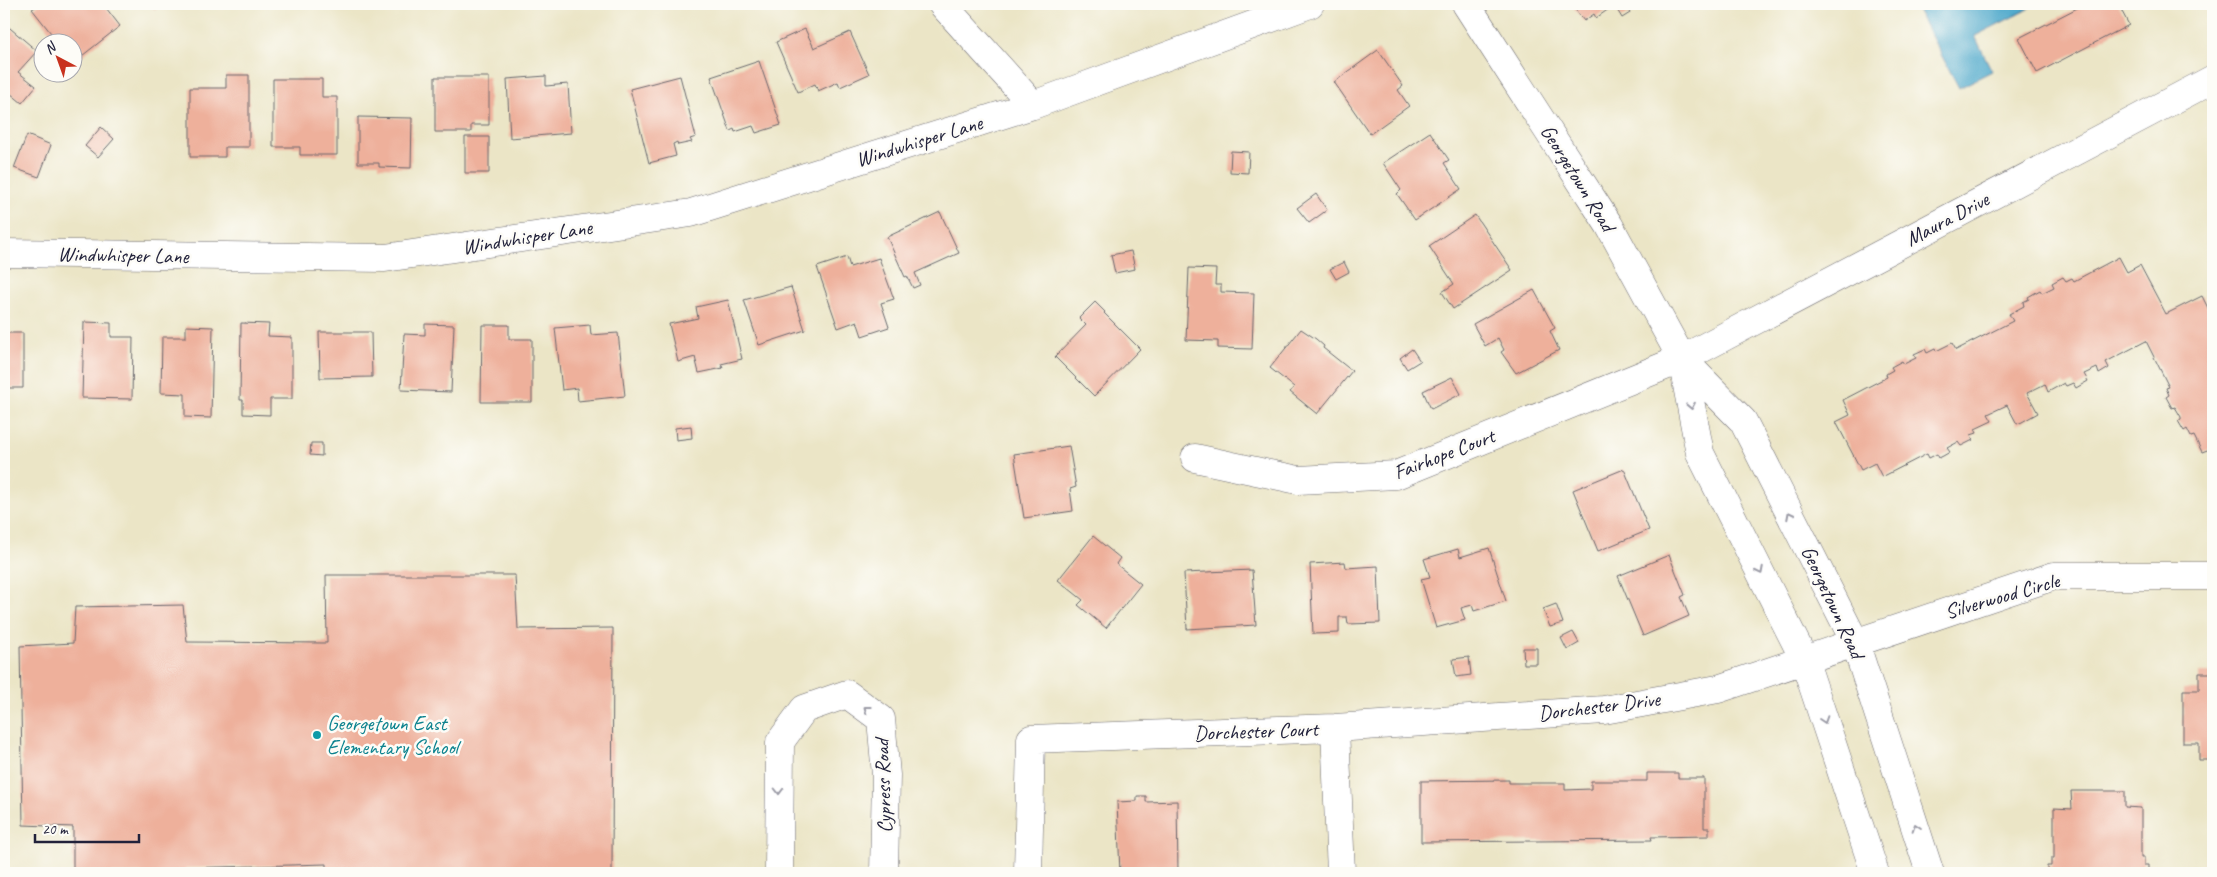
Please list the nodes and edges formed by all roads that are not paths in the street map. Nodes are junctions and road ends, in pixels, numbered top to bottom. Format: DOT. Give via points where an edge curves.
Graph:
graph roads {
  1 [pos="942,4"];
  2 [pos="1310,4"];
  3 [pos="1466,4"];
  4 [pos="2213,79"];
  5 [pos="1033,105"];
  6 [pos="4,253"];
  7 [pos="1682,358"];
  8 [pos="1195,458"];
  9 [pos="2213,576"];
  10 [pos="1855,642"];
  11 [pos="1804,659"];
  12 [pos="1336,728"];
  13 [pos="779,873"];
  14 [pos="884,873"];
  15 [pos="1028,873"];
  16 [pos="1341,873"];
  17 [pos="1876,873"];
  18 [pos="1930,873"];
  1 -- 5 [label="street"];
  2 -- 5 [label="street, Windwhisper Lane"];
  3 -- 7 [label="street, Georgetown Road" via="1609,226"];
  4 -- 7 [label="street, Maura Drive"];
  5 -- 6 [label="street, Windwhisper Lane" via="691,213 385,258"];
  7 -- 8 [label="street, Fairhope Court" via="1396,475 1298,480"];
  10 -- 7 [label="street, Georgetown Road, one-way" via="1743,421"];
  7 -- 11 [label="street, Georgetown Road, one-way" via="1700,453"];
  9 -- 10 [label="street, Silverwood Circle" via="2054,576"];
  10 -- 11 [label="street, Dorchester Drive"];
  18 -- 10 [label="street, Georgetown Road, one-way"];
  11 -- 12 [label="street, Dorchester Drive" via="1718,689 1604,710"];
  11 -- 17 [label="street, Georgetown Road, one-way"];
  12 -- 15 [label="street, Dorchester Court" via="1031,739"];
  12 -- 16 [label="street, Dorchester Court"];
  14 -- 13 [label="street, Cypress Road, one-way" via="886,776 881,719 847,694 804,709 780,742"];
}
